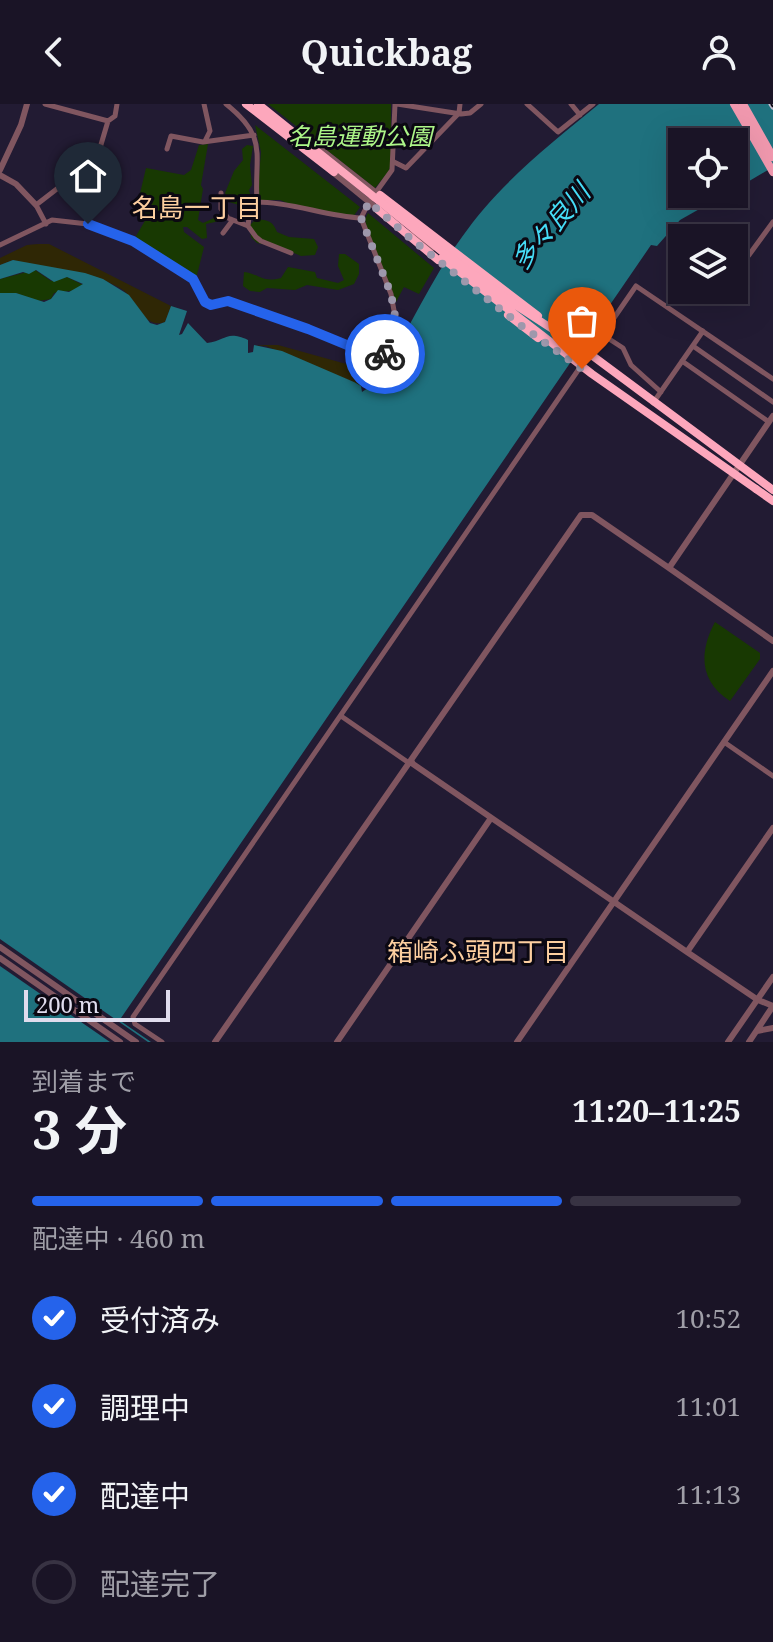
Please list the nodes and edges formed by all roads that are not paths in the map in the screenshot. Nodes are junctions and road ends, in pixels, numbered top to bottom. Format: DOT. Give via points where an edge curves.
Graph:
graph roads {
  1 [pos="27,104"];
  2 [pos="45,104"];
  3 [pos="117,104"];
  4 [pos="204,104"];
  5 [pos="226,104"];
  6 [pos="244,104"];
  7 [pos="260,104"];
  8 [pos="396,104"];
  9 [pos="460,104"];
  10 [pos="481,104"];
  11 [pos="527,104"];
  12 [pos="571,104"];
  13 [pos="593,104"];
  14 [pos="734,104"];
  15 [pos="743,104"];
  16 [pos="410,106"];
  17 [pos="435,107"];
  18 [pos="253,113"];
  19 [pos="459,113"];
  20 [pos="580,115"];
  21 [pos="108,121"];
  22 [pos="249,124"];
  23 [pos="254,135"];
  24 [pos="204,142"];
  25 [pos="167,149"];
  26 [pos="773,157"];
  27 [pos="394,162"];
  28 [pos="84,168"];
  29 [pos="0,172"];
  30 [pos="773,172"];
  31 [pos="221,193"];
  32 [pos="378,193"];
  33 [pos="257,202"];
  34 [pos="369,202"];
  35 [pos="36,205"];
  36 [pos="377,209"];
  37 [pos="361,218"];
  38 [pos="232,221"];
  39 [pos="773,222"];
  40 [pos="46,224"];
  41 [pos="88,224"];
  42 [pos="248,226"];
  43 [pos="223,233"];
  44 [pos="0,245"];
  45 [pos="291,253"];
  46 [pos="443,253"];
  47 [pos="749,255"];
  48 [pos="703,331"];
  49 [pos="603,335"];
  50 [pos="693,346"];
  51 [pos="586,351"];
  52 [pos="593,359"];
  53 [pos="682,361"];
  54 [pos="590,370"];
  55 [pos="773,379"];
  56 [pos="661,392"];
  57 [pos="773,402"];
  58 [pos="653,403"];
  59 [pos="771,419"];
  60 [pos="737,469"];
  61 [pos="756,489"];
  62 [pos="773,489"];
  63 [pos="773,502"];
  64 [pos="669,568"];
  65 [pos="773,641"];
  66 [pos="773,671"];
  67 [pos="341,716"];
  68 [pos="724,742"];
  69 [pos="410,762"];
  70 [pos="773,776"];
  71 [pos="491,818"];
  72 [pos="773,828"];
  73 [pos="613,901"];
  74 [pos="0,947"];
  75 [pos="687,952"];
  76 [pos="0,958"];
  77 [pos="773,977"];
  78 [pos="758,1000"];
  79 [pos="771,1015"];
  80 [pos="773,1028"];
  81 [pos="757,1031"];
  82 [pos="120,1042"];
  83 [pos="136,1042"];
  84 [pos="162,1042"];
  85 [pos="215,1042"];
  86 [pos="337,1042"];
  87 [pos="517,1042"];
  88 [pos="728,1042"];
  89 [pos="749,1042"];
  1 -- 29 [label="street"];
  2 -- 21 [label="street"];
  3 -- 21 [label="street"];
  4 -- 24 [label="street" via="210,131"];
  5 -- 22 [label="street"];
  6 -- 18 [label="street"];
  6 -- 54 [label="highway, bridge"];
  7 -- 18 [label="street"];
  7 -- 32 [label="street"];
  7 -- 51 [label="highway, bridge" via="444,253"];
  8 -- 16 [label="street"];
  8 -- 27 [label="street"];
  9 -- 19 [label="street"];
  10 -- 19 [label="street" via="470,113"];
  11 -- 20 [label="street" via="558,132"];
  12 -- 20 [label="street"];
  13 -- 20 [label="street"];
  14 -- 30 [label="highway"];
  15 -- 26 [label="highway"];
  16 -- 17 [label="street"];
  17 -- 19 [label="street"];
  18 -- 22 [label="street"];
  18 -- 34 [label="street"];
  19 -- 27 [label="street" via="406,168"];
  21 -- 28 [label="street" via="97,158"];
  22 -- 23 [label="street"];
  23 -- 24 [label="street"];
  23 -- 33 [label="street"];
  24 -- 25 [label="street" via="171,136"];
  27 -- 32 [label="street"];
  28 -- 35 [label="street"];
  28 -- 41 [label="street"];
  29 -- 35 [label="street"];
  31 -- 38 [label="street" via="221,209"];
  32 -- 34 [label="street"];
  32 -- 46 [label="highway"];
  33 -- 37 [label="street"];
  33 -- 42 [label="street" via="250,209"];
  34 -- 36 [label="street"];
  34 -- 37 [label="street"];
  35 -- 40 [label="street"];
  36 -- 46 [label="highway"];
  37 -- 41 [label="street" via="395,316 393,346 381,359 228,301 211,305 193,279 133,241"];
  38 -- 42 [label="street"];
  38 -- 43 [label="street"];
  39 -- 47 [label="street"];
  40 -- 41 [label="street"];
  40 -- 44 [label="street"];
  42 -- 45 [label="street" via="256,237"];
  46 -- 51 [label="highway, bridge"];
  46 -- 54 [label="highway, bridge" via="566,360"];
  48 -- 49 [label="street" via="636,286"];
  48 -- 50 [label="street"];
  48 -- 55 [label="street"];
  49 -- 56 [label="street" via="623,348 631,365"];
  49 -- 67 [label="street"];
  50 -- 53 [label="street"];
  50 -- 57 [label="street"];
  51 -- 62 [label="highway, bridge"];
  52 -- 58 [label="street"];
  53 -- 56 [label="street"];
  53 -- 59 [label="street"];
  54 -- 60 [label="street"];
  54 -- 61 [label="highway, bridge"];
  56 -- 58 [label="street"];
  58 -- 60 [label="street"];
  59 -- 60 [label="street"];
  60 -- 62 [label="street"];
  60 -- 63 [label="street"];
  60 -- 64 [label="street"];
  61 -- 62 [label="highway, bridge"];
  61 -- 63 [label="highway"];
  64 -- 65 [label="street"];
  64 -- 69 [label="street" via="592,515 581,515"];
  66 -- 68 [label="street"];
  67 -- 69 [label="street"];
  67 -- 84 [label="street" via="133,1017"];
  68 -- 70 [label="street"];
  68 -- 73 [label="street"];
  69 -- 71 [label="street"];
  69 -- 85 [label="street"];
  71 -- 73 [label="street"];
  71 -- 86 [label="street"];
  72 -- 75 [label="street"];
  73 -- 75 [label="street"];
  73 -- 87 [label="street"];
  74 -- 83 [label="street"];
  75 -- 78 [label="street"];
  76 -- 82 [label="street"];
  77 -- 78 [label="street"];
  78 -- 79 [label="street" via="773,1006"];
  78 -- 88 [label="street"];
  79 -- 81 [label="street"];
  80 -- 81 [label="street"];
  81 -- 89 [label="street"];
}
